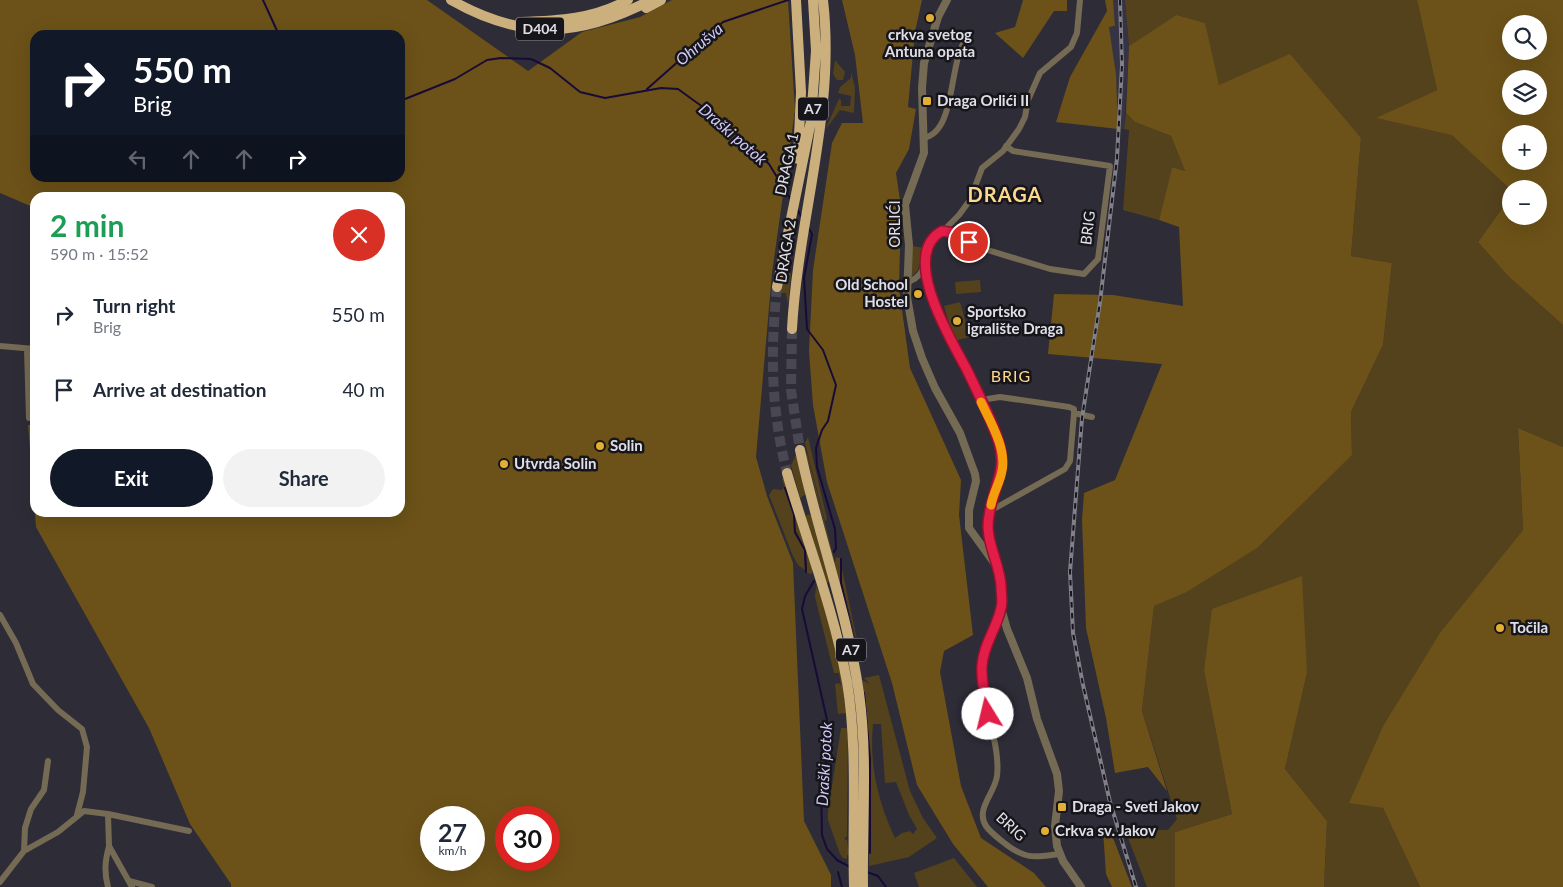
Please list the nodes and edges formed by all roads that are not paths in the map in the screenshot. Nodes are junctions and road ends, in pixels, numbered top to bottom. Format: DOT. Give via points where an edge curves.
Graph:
graph roads {
  1 [pos="451,0"];
  2 [pos="628,0"];
  3 [pos="651,0"];
  4 [pos="661,0"];
  5 [pos="796,0"];
  6 [pos="813,0"];
  7 [pos="823,0"];
  8 [pos="828,0"];
  9 [pos="947,0"];
  10 [pos="1080,0"];
  11 [pos="621,7"];
  12 [pos="969,35"];
  13 [pos="829,58"];
  14 [pos="924,138"];
  15 [pos="1006,146"];
  16 [pos="789,215"];
  17 [pos="942,231"];
  18 [pos="925,267"];
  19 [pos="907,282"];
  20 [pos="777,287"];
  21 [pos="792,329"];
  22 [pos="0,346"];
  23 [pos="27,349"];
  24 [pos="981,400"];
  25 [pos="1074,413"];
  26 [pos="1092,417"];
  27 [pos="29,418"];
  28 [pos="800,450"];
  29 [pos="787,473"];
  30 [pos="990,511"];
  31 [pos="995,564"];
  32 [pos="1001,608"];
  33 [pos="0,615"];
  34 [pos="48,761"];
  35 [pos="108,814"];
  36 [pos="77,815"];
  37 [pos="189,831"];
  38 [pos="109,846"];
  39 [pos="24,851"];
  40 [pos="1059,854"];
  41 [pos="859,855"];
  42 [pos="0,882"];
  43 [pos="131,884"];
  44 [pos="859,885"];
  45 [pos="5,887"];
  46 [pos="108,887"];
  47 [pos="152,887"];
  48 [pos="1081,887"];
  1 -- 11 [label="highway, D404" via="504,21 576,23"];
  2 -- 11 [label="highway"];
  3 -- 11 [label="highway"];
  4 -- 11 [label="highway" via="638,12"];
  5 -- 16 [label="highway" via="801,84 800,136"];
  6 -- 16 [label="highway, DRAGA 1 / A7" via="816,51 813,104 805,158"];
  7 -- 13 [label="highway, A7"];
  8 -- 13 [label="highway"];
  9 -- 14 [label="street, ORLIĆI" via="938,17 924,64"];
  10 -- 15 [label="street, BRIG" via="1080,19 1071,47 1040,73 1022,123"];
  12 -- 14 [label="street" via="958,51 941,124 934,135"];
  13 -- 21 [label="highway, DRAGA 2 / A7"];
  14 -- 19 [label="street, ORLIĆI" via="921,163 905,205 909,245"];
  15 -- 17 [label="street, BRIG" via="982,168 970,200 960,215"];
  15 -- 17 [label="street, BRIG" via="1013,151 1110,166 1095,265 1084,274 1056,270 981,248 960,234"];
  16 -- 20 [label="highway, A7"];
  17 -- 18 [label="street, BRIG" via="930,242"];
  18 -- 19 [label="street" via="919,277"];
  18 -- 24 [label="street, BRIG" via="939,315"];
  19 -- 31 [label="street, BRIG" via="913,331 922,358 960,433 976,481 969,510 969,528"];
  22 -- 23 [label="street"];
  23 -- 27 [label="street"];
  24 -- 25 [label="street" via="1000,397 1069,407 1074,409"];
  24 -- 30 [label="street, BRIG" via="999,443 1002,460 1002,471"];
  25 -- 26 [label="street"];
  25 -- 30 [label="street" via="1070,461 1065,469"];
  28 -- 41 [label="highway, A7" via="846,630 858,691 864,770"];
  29 -- 41 [label="highway, A7" via="830,611 846,682 852,723"];
  30 -- 31 [label="street, BRIG" via="988,525"];
  31 -- 32 [label="street, BRIG" via="1001,582"];
  32 -- 40 [label="street, BRIG" via="1057,774 1059,791 1055,838"];
  32 -- 40 [label="street, BRIG" via="982,665 984,697 998,766 995,785 983,808 983,819 986,826 1020,854 1033,857"];
  33 -- 36 [label="street" via="33,684 82,729 87,746 83,792"];
  34 -- 39 [label="street" via="44,790 31,809 25,828"];
  35 -- 36 [label="street" via="91,810"];
  35 -- 37 [label="street"];
  35 -- 38 [label="street"];
  36 -- 39 [label="street" via="68,825"];
  38 -- 43 [label="street"];
  38 -- 46 [label="street" via="105,859"];
  39 -- 42 [label="street"];
  40 -- 48 [label="street, BRIG"];
  41 -- 44 [label="highway, A7"];
  42 -- 45 [label="street"];
  43 -- 47 [label="street"];
}
